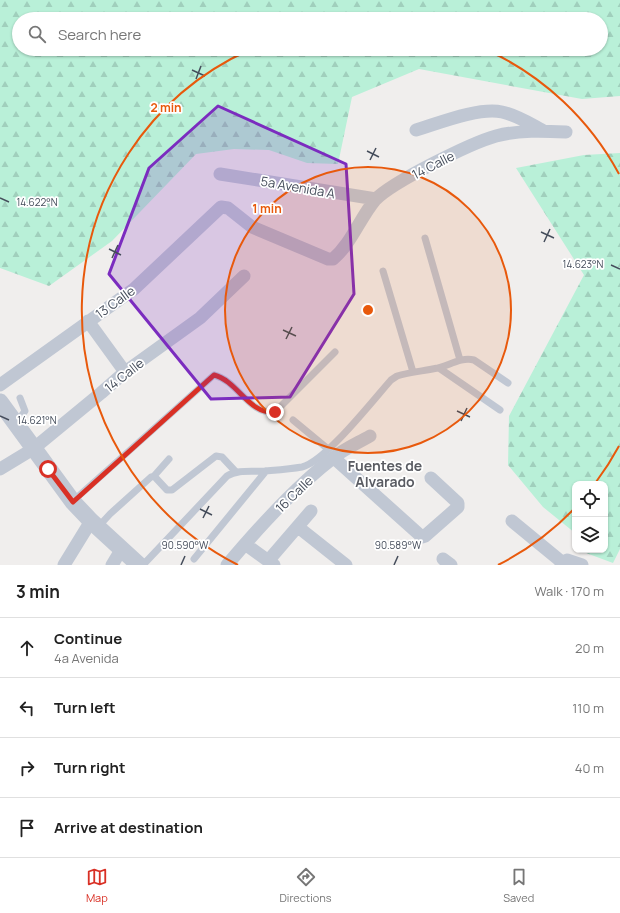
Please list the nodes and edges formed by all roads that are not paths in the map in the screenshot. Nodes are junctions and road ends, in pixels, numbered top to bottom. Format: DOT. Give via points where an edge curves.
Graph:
graph roads {
  1 [pos="416,130"];
  2 [pos="545,132"];
  3 [pos="566,132"];
  4 [pos="220,174"];
  5 [pos="376,199"];
  6 [pos="221,207"];
  7 [pos="425,238"];
  8 [pos="383,272"];
  9 [pos="244,276"];
  10 [pos="88,321"];
  11 [pos="335,352"];
  12 [pos="460,360"];
  13 [pos="439,368"];
  14 [pos="125,372"];
  15 [pos="413,372"];
  16 [pos="508,383"];
  17 [pos="0,385"];
  18 [pos="20,398"];
  19 [pos="0,402"];
  20 [pos="500,410"];
  21 [pos="293,420"];
  22 [pos="14,422"];
  23 [pos="370,436"];
  24 [pos="33,448"];
  25 [pos="331,453"];
  26 [pos="169,459"];
  27 [pos="0,469"];
  28 [pos="266,471"];
  29 [pos="236,472"];
  30 [pos="154,476"];
  31 [pos="431,478"];
  32 [pos="73,502"];
  33 [pos="311,511"];
  34 [pos="512,521"];
  35 [pos="94,524"];
  36 [pos="298,527"];
  37 [pos="245,544"];
  38 [pos="121,550"];
  39 [pos="194,559"];
  40 [pos="564,562"];
  41 [pos="271,563"];
  42 [pos="64,565"];
  43 [pos="112,565"];
  44 [pos="139,565"];
  45 [pos="143,565"];
  46 [pos="228,565"];
  47 [pos="346,565"];
  48 [pos="582,565"];
  1 -- 2 [label="street" via="467,114 501,112"];
  2 -- 3 [label="street, 14 Calle"];
  2 -- 5 [label="street, 14 Calle" via="528,131 496,136 409,177"];
  4 -- 5 [label="street, 5a Avenida A"];
  5 -- 6 [label="street, 14 Calle" via="333,259 252,227 228,208"];
  6 -- 10 [label="street, 13 Calle" via="134,289"];
  7 -- 12 [label="lane"];
  8 -- 15 [label="lane"];
  9 -- 14 [label="street, 14 Calle" via="200,318"];
  10 -- 14 [label="street"];
  10 -- 17 [label="street, 13 Calle"];
  11 -- 32 [label="lane" via="275,412 260,410 228,382 214,375"];
  12 -- 13 [label="lane"];
  12 -- 16 [label="lane" via="474,360"];
  13 -- 15 [label="lane"];
  13 -- 20 [label="lane"];
  14 -- 24 [label="street, 14 Calle"];
  15 -- 25 [label="lane" via="391,380 336,443"];
  18 -- 22 [label="lane" via="25,411 20,419"];
  19 -- 22 [label="street"];
  21 -- 25 [label="lane"];
  22 -- 24 [label="street"];
  23 -- 25 [label="street, 16 Calle"];
  24 -- 27 [label="street, 14 Calle"];
  24 -- 32 [label="street"];
  25 -- 28 [label="lane" via="304,467"];
  25 -- 31 [label="street" via="422,537 458,507 458,504"];
  25 -- 37 [label="street, 16 Calle"];
  26 -- 30 [label="lane"];
  28 -- 29 [label="lane"];
  28 -- 39 [label="lane"];
  29 -- 30 [label="lane" via="222,457 216,456 172,490 167,490"];
  29 -- 45 [label="lane" via="227,476"];
  30 -- 35 [label="lane" via="110,514"];
  32 -- 35 [label="street"];
  33 -- 36 [label="street"];
  34 -- 40 [label="street"];
  35 -- 38 [label="street"];
  35 -- 42 [label="street"];
  36 -- 41 [label="street"];
  36 -- 47 [label="street"];
  37 -- 41 [label="street"];
  37 -- 46 [label="street, 16 Calle"];
  38 -- 43 [label="street"];
  38 -- 44 [label="street"];
  40 -- 48 [label="street"];
}
